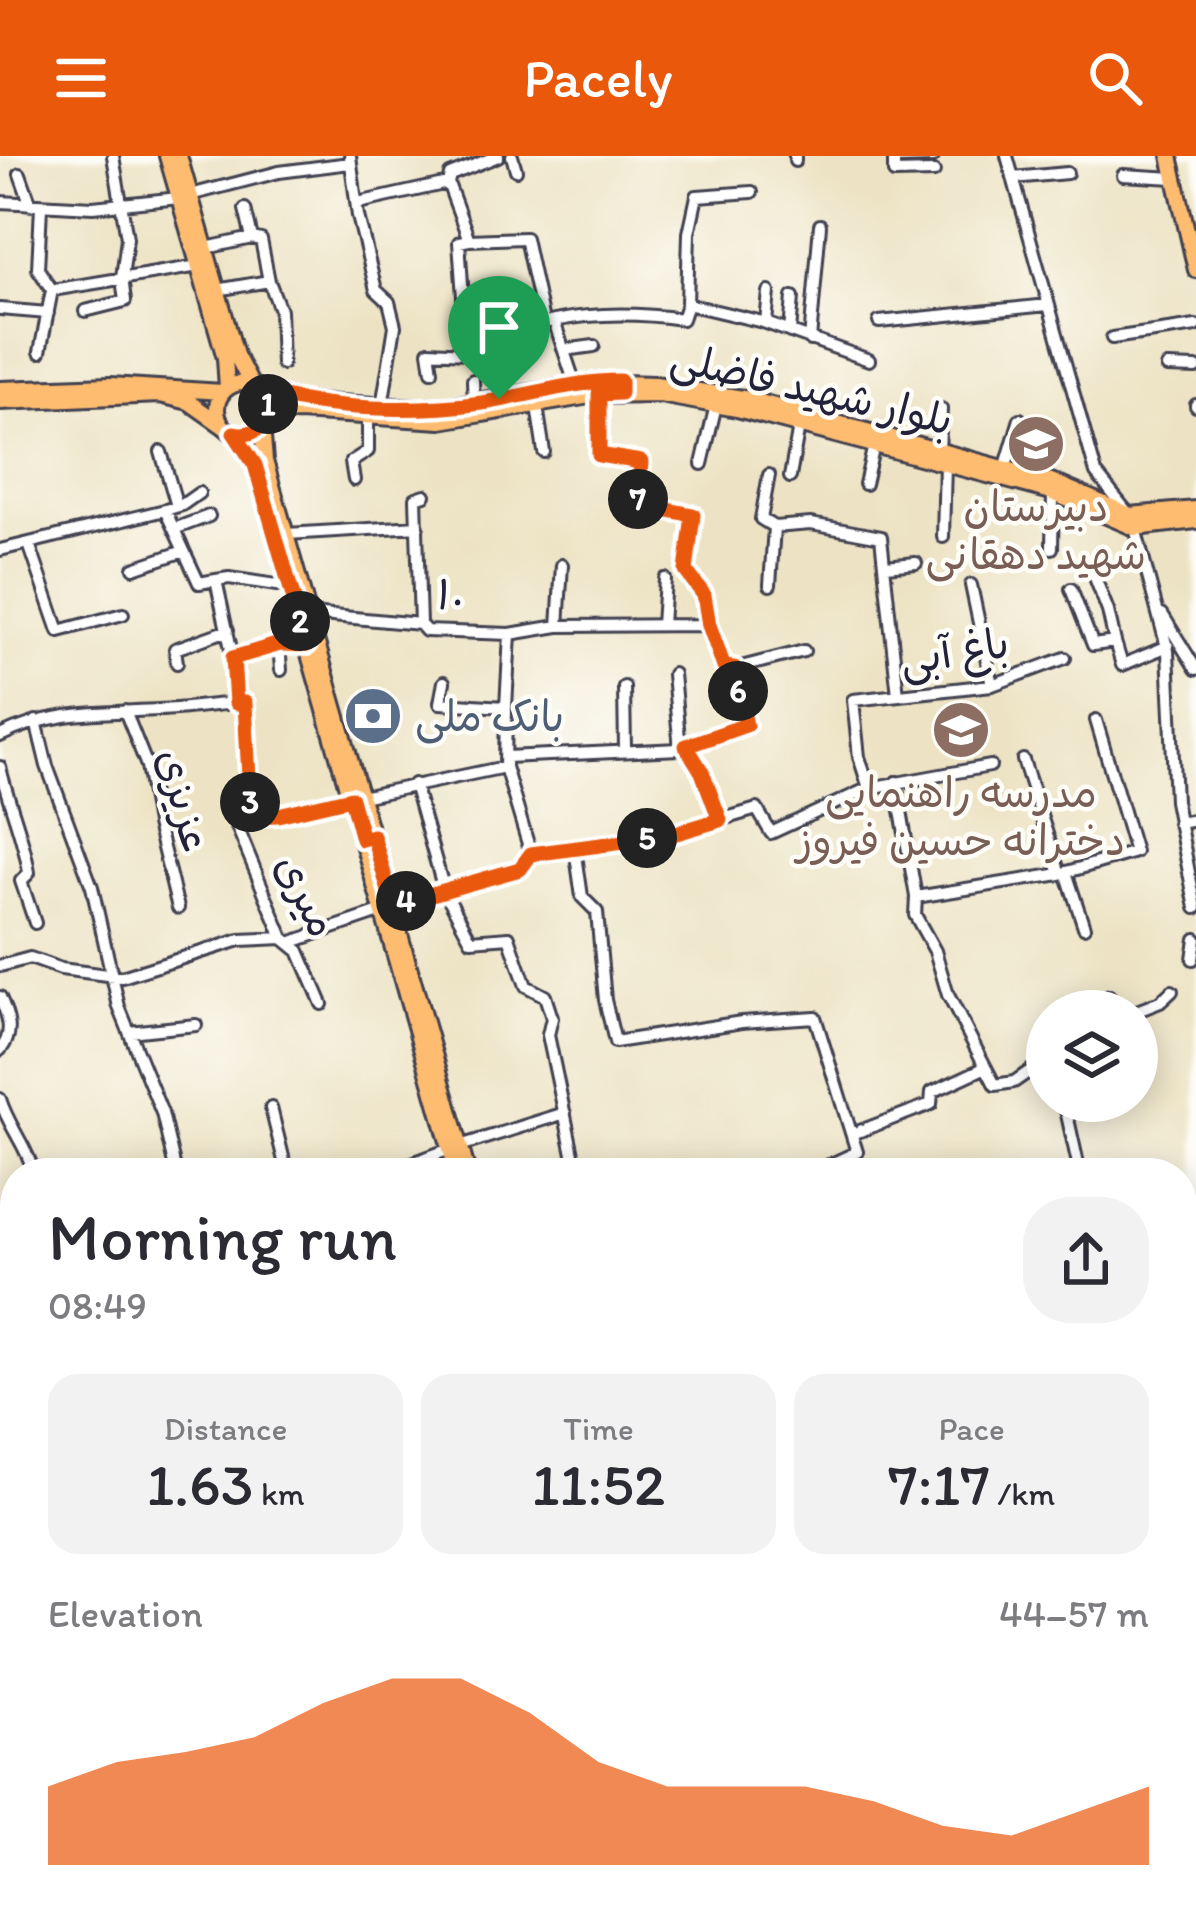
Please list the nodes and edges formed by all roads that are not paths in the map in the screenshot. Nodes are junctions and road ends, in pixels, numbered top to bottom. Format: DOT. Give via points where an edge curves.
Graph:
graph roads {
  1 [pos="113,156"];
  2 [pos="167,156"];
  3 [pos="179,156"];
  4 [pos="498,156"];
  5 [pos="512,156"];
  6 [pos="1007,156"];
  7 [pos="1170,156"];
  8 [pos="893,157"];
  9 [pos="933,157"];
  10 [pos="350,160"];
  11 [pos="484,163"];
  12 [pos="516,170"];
  13 [pos="934,172"];
  14 [pos="1067,173"];
  15 [pos="20,174"];
  16 [pos="1123,175"];
  17 [pos="1013,178"];
  18 [pos="1174,178"];
  19 [pos="490,180"];
  20 [pos="448,183"];
  21 [pos="752,192"];
  22 [pos="185,196"];
  23 [pos="0,202"];
  24 [pos="358,203"];
  25 [pos="1188,203"];
  26 [pos="36,206"];
  27 [pos="123,206"];
  28 [pos="244,209"];
  29 [pos="820,225"];
  30 [pos="252,238"];
  31 [pos="469,240"];
  32 [pos="206,248"];
  33 [pos="199,266"];
  34 [pos="1196,270"];
  35 [pos="122,278"];
  36 [pos="268,281"];
  37 [pos="52,290"];
  38 [pos="217,290"];
  39 [pos="769,292"];
  40 [pos="793,297"];
  41 [pos="687,304"];
  42 [pos="1048,304"];
  43 [pos="0,309"];
  44 [pos="85,311"];
  45 [pos="48,313"];
  46 [pos="548,321"];
  47 [pos="879,322"];
  48 [pos="766,323"];
  49 [pos="1196,326"];
  50 [pos="465,327"];
  51 [pos="790,332"];
  52 [pos="1112,338"];
  53 [pos="810,340"];
  54 [pos="594,346"];
  55 [pos="564,350"];
  56 [pos="40,352"];
  57 [pos="869,360"];
  58 [pos="282,364"];
  59 [pos="1167,368"];
  60 [pos="1196,368"];
  61 [pos="432,371"];
  62 [pos="473,380"];
  63 [pos="575,384"];
  64 [pos="620,387"];
  65 [pos="0,388"];
  66 [pos="256,388"];
  67 [pos="225,390"];
  68 [pos="599,394"];
  69 [pos="0,402"];
  70 [pos="474,404"];
  71 [pos="716,405"];
  72 [pos="382,406"];
  73 [pos="537,406"];
  74 [pos="941,409"];
  75 [pos="1020,418"];
  76 [pos="368,419"];
  77 [pos="265,420"];
  78 [pos="800,426"];
  79 [pos="229,429"];
  80 [pos="874,446"];
  81 [pos="160,452"];
  82 [pos="544,452"];
  83 [pos="942,457"];
  84 [pos="701,464"];
  85 [pos="1005,469"];
  86 [pos="769,475"];
  87 [pos="790,477"];
  88 [pos="354,480"];
  89 [pos="865,484"];
  90 [pos="199,493"];
  91 [pos="1053,494"];
  92 [pos="424,495"];
  93 [pos="1075,497"];
  94 [pos="171,508"];
  95 [pos="1196,509"];
  96 [pos="209,516"];
  97 [pos="1196,521"];
  98 [pos="1133,522"];
  99 [pos="418,526"];
  100 [pos="773,527"];
  101 [pos="174,530"];
  102 [pos="287,534"];
  103 [pos="944,537"];
  104 [pos="29,544"];
  105 [pos="1052,548"];
  106 [pos="0,550"];
  107 [pos="184,551"];
  108 [pos="916,562"];
  109 [pos="562,565"];
  110 [pos="886,566"];
  111 [pos="134,568"];
  112 [pos="1094,575"];
  113 [pos="665,579"];
  114 [pos="216,580"];
  115 [pos="770,585"];
  116 [pos="971,585"];
  117 [pos="290,587"];
  118 [pos="1071,589"];
  119 [pos="1157,606"];
  120 [pos="122,614"];
  121 [pos="310,614"];
  122 [pos="420,624"];
  123 [pos="709,625"];
  124 [pos="558,626"];
  125 [pos="662,626"];
  126 [pos="228,630"];
  127 [pos="510,634"];
  128 [pos="1114,642"];
  129 [pos="280,644"];
  130 [pos="307,645"];
  131 [pos="1168,646"];
  132 [pos="804,651"];
  133 [pos="233,658"];
  134 [pos="1065,658"];
  135 [pos="177,663"];
  136 [pos="734,668"];
  137 [pos="1196,669"];
  138 [pos="280,670"];
  139 [pos="673,674"];
  140 [pos="444,682"];
  141 [pos="992,685"];
  142 [pos="624,687"];
  143 [pos="898,695"];
  144 [pos="236,703"];
  145 [pos="506,707"];
  146 [pos="125,710"];
  147 [pos="1096,720"];
  148 [pos="36,721"];
  149 [pos="0,736"];
  150 [pos="683,748"];
  151 [pos="625,749"];
  152 [pos="1023,760"];
  153 [pos="506,762"];
  154 [pos="0,766"];
  155 [pos="990,766"];
  156 [pos="896,782"];
  157 [pos="415,784"];
  158 [pos="869,788"];
  159 [pos="356,797"];
  160 [pos="251,816"];
  161 [pos="720,820"];
  162 [pos="1196,820"];
  163 [pos="1178,823"];
  164 [pos="575,848"];
  165 [pos="531,854"];
  166 [pos="1063,873"];
  167 [pos="444,890"];
  168 [pos="916,897"];
  169 [pos="178,908"];
  170 [pos="388,908"];
  171 [pos="1196,908"];
  172 [pos="35,923"];
  173 [pos="1084,927"];
  174 [pos="1196,939"];
  175 [pos="288,940"];
  176 [pos="1193,959"];
  177 [pos="0,966"];
  178 [pos="110,976"];
  179 [pos="1172,991"];
  180 [pos="0,997"];
  181 [pos="322,1004"];
  182 [pos="1158,1004"];
  183 [pos="196,1025"];
  184 [pos="129,1032"];
  185 [pos="0,1051"];
  186 [pos="984,1068"];
  187 [pos="1026,1074"];
  188 [pos="0,1099"];
  189 [pos="271,1108"];
  190 [pos="565,1113"];
  191 [pos="1069,1122"];
  192 [pos="853,1134"];
  193 [pos="455,1147"];
  194 [pos="435,1157"];
  195 [pos="29,1158"];
  196 [pos="172,1158"];
  197 [pos="283,1158"];
  198 [pos="432,1158"];
  199 [pos="456,1158"];
  200 [pos="460,1158"];
  201 [pos="574,1158"];
  202 [pos="844,1158"];
  203 [pos="1077,1158"];
  1 -- 27 [label="street"];
  2 -- 22 [label="main road"];
  3 -- 22 [label="main road"];
  4 -- 11 [label="street"];
  5 -- 12 [label="street"];
  6 -- 17 [label="street"];
  7 -- 18 [label="main road"];
  8 -- 9 [label="street"];
  8 -- 13 [label="street" via="893,173"];
  10 -- 22 [label="street"];
  10 -- 24 [label="street"];
  11 -- 19 [label="street"];
  11 -- 20 [label="street" via="450,175"];
  14 -- 17 [label="street"];
  15 -- 26 [label="street"];
  16 -- 18 [label="street"];
  17 -- 42 [label="street"];
  18 -- 25 [label="main road"];
  20 -- 24 [label="street"];
  20 -- 31 [label="street"];
  21 -- 41 [label="street" via="697,196"];
  22 -- 27 [label="street"];
  22 -- 32 [label="main road"];
  22 -- 33 [label="main road"];
  23 -- 26 [label="street"];
  24 -- 72 [label="street" via="376,290 395,326"];
  25 -- 34 [label="main road"];
  26 -- 27 [label="street"];
  26 -- 37 [label="street" via="38,269"];
  27 -- 35 [label="street"];
  28 -- 30 [label="street"];
  29 -- 53 [label="street"];
  30 -- 32 [label="street"];
  30 -- 36 [label="street" via="261,240"];
  31 -- 46 [label="street" via="525,238"];
  31 -- 50 [label="street" via="459,242"];
  32 -- 38 [label="main road"];
  33 -- 35 [label="street"];
  33 -- 67 [label="main road" via="225,358"];
  35 -- 37 [label="street"];
  35 -- 44 [label="street" via="125,301"];
  36 -- 38 [label="street"];
  36 -- 58 [label="street" via="280,310"];
  37 -- 45 [label="street"];
  38 -- 66 [label="main road" via="236,355"];
  39 -- 48 [label="street"];
  40 -- 51 [label="street"];
  41 -- 46 [label="street" via="682,320"];
  41 -- 48 [label="street"];
  42 -- 47 [label="street"];
  42 -- 98 [label="street" via="1096,472"];
  43 -- 45 [label="street"];
  45 -- 56 [label="street"];
  46 -- 50 [label="street" via="496,341"];
  46 -- 55 [label="street"];
  48 -- 51 [label="street"];
  49 -- 52 [label="street"];
  50 -- 61 [label="street" via="467,353 428,350"];
  51 -- 53 [label="street"];
  53 -- 57 [label="street"];
  54 -- 55 [label="street"];
  55 -- 63 [label="street"];
  59 -- 60 [label="street"];
  62 -- 70 [label="street"];
  63 -- 64 [label="main road, بلوار شهید فاضلی"];
  63 -- 70 [label="main road, بلوار شهید فاضلی"];
  64 -- 68 [label="main road, بلوار شهید فاضلی"];
  64 -- 71 [label="main road, بلوار شهید فاضلی"];
  64 -- 83 [label="main road, بلوار شهید فاضلی" via="748,399"];
  65 -- 67 [label="main road"];
  66 -- 67 [label="main road" via="239,383"];
  66 -- 72 [label="main road, بلوار شهید فاضلی" via="300,401"];
  66 -- 77 [label="main road"];
  67 -- 79 [label="main road" via="217,409"];
  68 -- 73 [label="main road, بلوار شهید فاضلی"];
  68 -- 123 [label="street" via="599,455 641,462 638,504 693,515 686,571 704,595"];
  69 -- 79 [label="main road" via="160,395 189,402"];
  70 -- 72 [label="main road, بلوار شهید فاضلی"];
  71 -- 78 [label="main road, بلوار شهید فاضلی"];
  71 -- 84 [label="street"];
  73 -- 76 [label="main road, بلوار شهید فاضلی" via="441,421"];
  73 -- 82 [label="street"];
  74 -- 83 [label="street"];
  75 -- 85 [label="street"];
  76 -- 77 [label="main road, بلوار شهید فاضلی" via="299,412"];
  76 -- 88 [label="street" via="368,452 351,462"];
  77 -- 79 [label="main road" via="252,433"];
  77 -- 102 [label="main road" via="265,461"];
  78 -- 80 [label="main road, بلوار شهید فاضلی"];
  78 -- 87 [label="street"];
  79 -- 117 [label="main road" via="255,465"];
  80 -- 83 [label="main road, بلوار شهید فاضلی"];
  80 -- 89 [label="street"];
  81 -- 94 [label="street"];
  83 -- 85 [label="main road, بلوار شهید فاضلی"];
  83 -- 91 [label="main road, بلوار شهید فاضلی"];
  83 -- 103 [label="street"];
  85 -- 93 [label="main road, بلوار شهید فاضلی"];
  86 -- 100 [label="street" via="761,519"];
  90 -- 94 [label="street"];
  91 -- 93 [label="main road, بلوار شهید فاضلی"];
  91 -- 105 [label="street"];
  92 -- 99 [label="street" via="416,497"];
  93 -- 98 [label="main road, بلوار شهید فاضلی"];
  94 -- 101 [label="street"];
  94 -- 104 [label="street"];
  95 -- 98 [label="main road, بلوار شهید فاضلی"];
  96 -- 101 [label="street"];
  97 -- 98 [label="main road"];
  98 -- 119 [label="street"];
  99 -- 102 [label="street"];
  99 -- 122 [label="street"];
  100 -- 110 [label="street" via="811,524 881,536"];
  100 -- 115 [label="street"];
  101 -- 107 [label="street"];
  102 -- 121 [label="main road"];
  104 -- 106 [label="street"];
  104 -- 120 [label="street" via="58,631"];
  107 -- 111 [label="street"];
  107 -- 114 [label="street" via="199,583"];
  108 -- 110 [label="street"];
  109 -- 124 [label="street"];
  110 -- 143 [label="street"];
  112 -- 128 [label="street"];
  113 -- 125 [label="street"];
  114 -- 117 [label="street"];
  114 -- 126 [label="street, میری"];
  116 -- 141 [label="street"];
  117 -- 130 [label="main road"];
  118 -- 128 [label="street" via="1093,645"];
  119 -- 131 [label="street"];
  119 -- 137 [label="street"];
  121 -- 122 [label="street, ۱۰"];
  121 -- 159 [label="main road"];
  122 -- 127 [label="street, ۱۰" via="426,631"];
  123 -- 125 [label="street"];
  123 -- 136 [label="street" via="724,667"];
  124 -- 125 [label="street"];
  124 -- 127 [label="street"];
  126 -- 133 [label="street, میری"];
  126 -- 135 [label="street" via="176,649"];
  127 -- 145 [label="street, ۱۰"];
  128 -- 131 [label="street" via="1122,665"];
  129 -- 130 [label="street"];
  129 -- 133 [label="street"];
  129 -- 138 [label="street"];
  130 -- 159 [label="main road"];
  131 -- 163 [label="street"];
  132 -- 136 [label="street"];
  133 -- 144 [label="street, میری"];
  134 -- 141 [label="street, باغ آبی"];
  136 -- 150 [label="street" via="746,725"];
  139 -- 150 [label="street"];
  140 -- 145 [label="street" via="440,703"];
  141 -- 143 [label="street, باغ آبی"];
  142 -- 151 [label="street"];
  143 -- 158 [label="street, باغ آبی" via="853,700"];
  144 -- 146 [label="street"];
  144 -- 160 [label="street, میری" via="245,703"];
  145 -- 153 [label="street, ۱۰"];
  146 -- 148 [label="street"];
  146 -- 169 [label="street, عزیزی" via="147,766"];
  147 -- 166 [label="street" via="1136,852"];
  148 -- 149 [label="street"];
  148 -- 178 [label="street" via="104,927"];
  150 -- 151 [label="street"];
  150 -- 161 [label="street"];
  151 -- 153 [label="street"];
  152 -- 166 [label="street"];
  153 -- 157 [label="street"];
  153 -- 165 [label="street, ۱۰"];
  154 -- 172 [label="street" via="27,857 21,881"];
  155 -- 156 [label="street"];
  156 -- 158 [label="street"];
  156 -- 168 [label="street"];
  157 -- 159 [label="street"];
  157 -- 167 [label="street"];
  158 -- 161 [label="street" via="771,833 757,809"];
  159 -- 160 [label="street"];
  159 -- 170 [label="main road"];
  160 -- 175 [label="street, میری" via="234,819"];
  161 -- 164 [label="street"];
  162 -- 163 [label="street"];
  163 -- 171 [label="street"];
  164 -- 165 [label="street"];
  164 -- 192 [label="street" via="582,897 597,912 615,1042 815,1017"];
  165 -- 167 [label="street" via="520,869"];
  166 -- 168 [label="street"];
  166 -- 173 [label="street"];
  167 -- 170 [label="street"];
  167 -- 190 [label="street" via="471,940 509,938 526,986 545,996"];
  168 -- 186 [label="street" via="915,915"];
  170 -- 175 [label="street"];
  170 -- 193 [label="main road"];
  174 -- 176 [label="street"];
  175 -- 178 [label="street" via="240,940"];
  175 -- 181 [label="street, میری"];
  177 -- 178 [label="street" via="30,958"];
  178 -- 184 [label="street"];
  179 -- 182 [label="street"];
  180 -- 185 [label="street" via="10,1029"];
  183 -- 184 [label="street"];
  184 -- 196 [label="street"];
  186 -- 187 [label="street" via="994,1084"];
  186 -- 192 [label="street" via="932,1092 931,1104"];
  188 -- 195 [label="street"];
  189 -- 197 [label="street"];
  190 -- 193 [label="street"];
  190 -- 201 [label="street"];
  191 -- 203 [label="street"];
  192 -- 202 [label="street" via="857,1152"];
  193 -- 194 [label="street"];
  193 -- 199 [label="main road"];
  193 -- 200 [label="main road"];
  194 -- 198 [label="street"];
}
